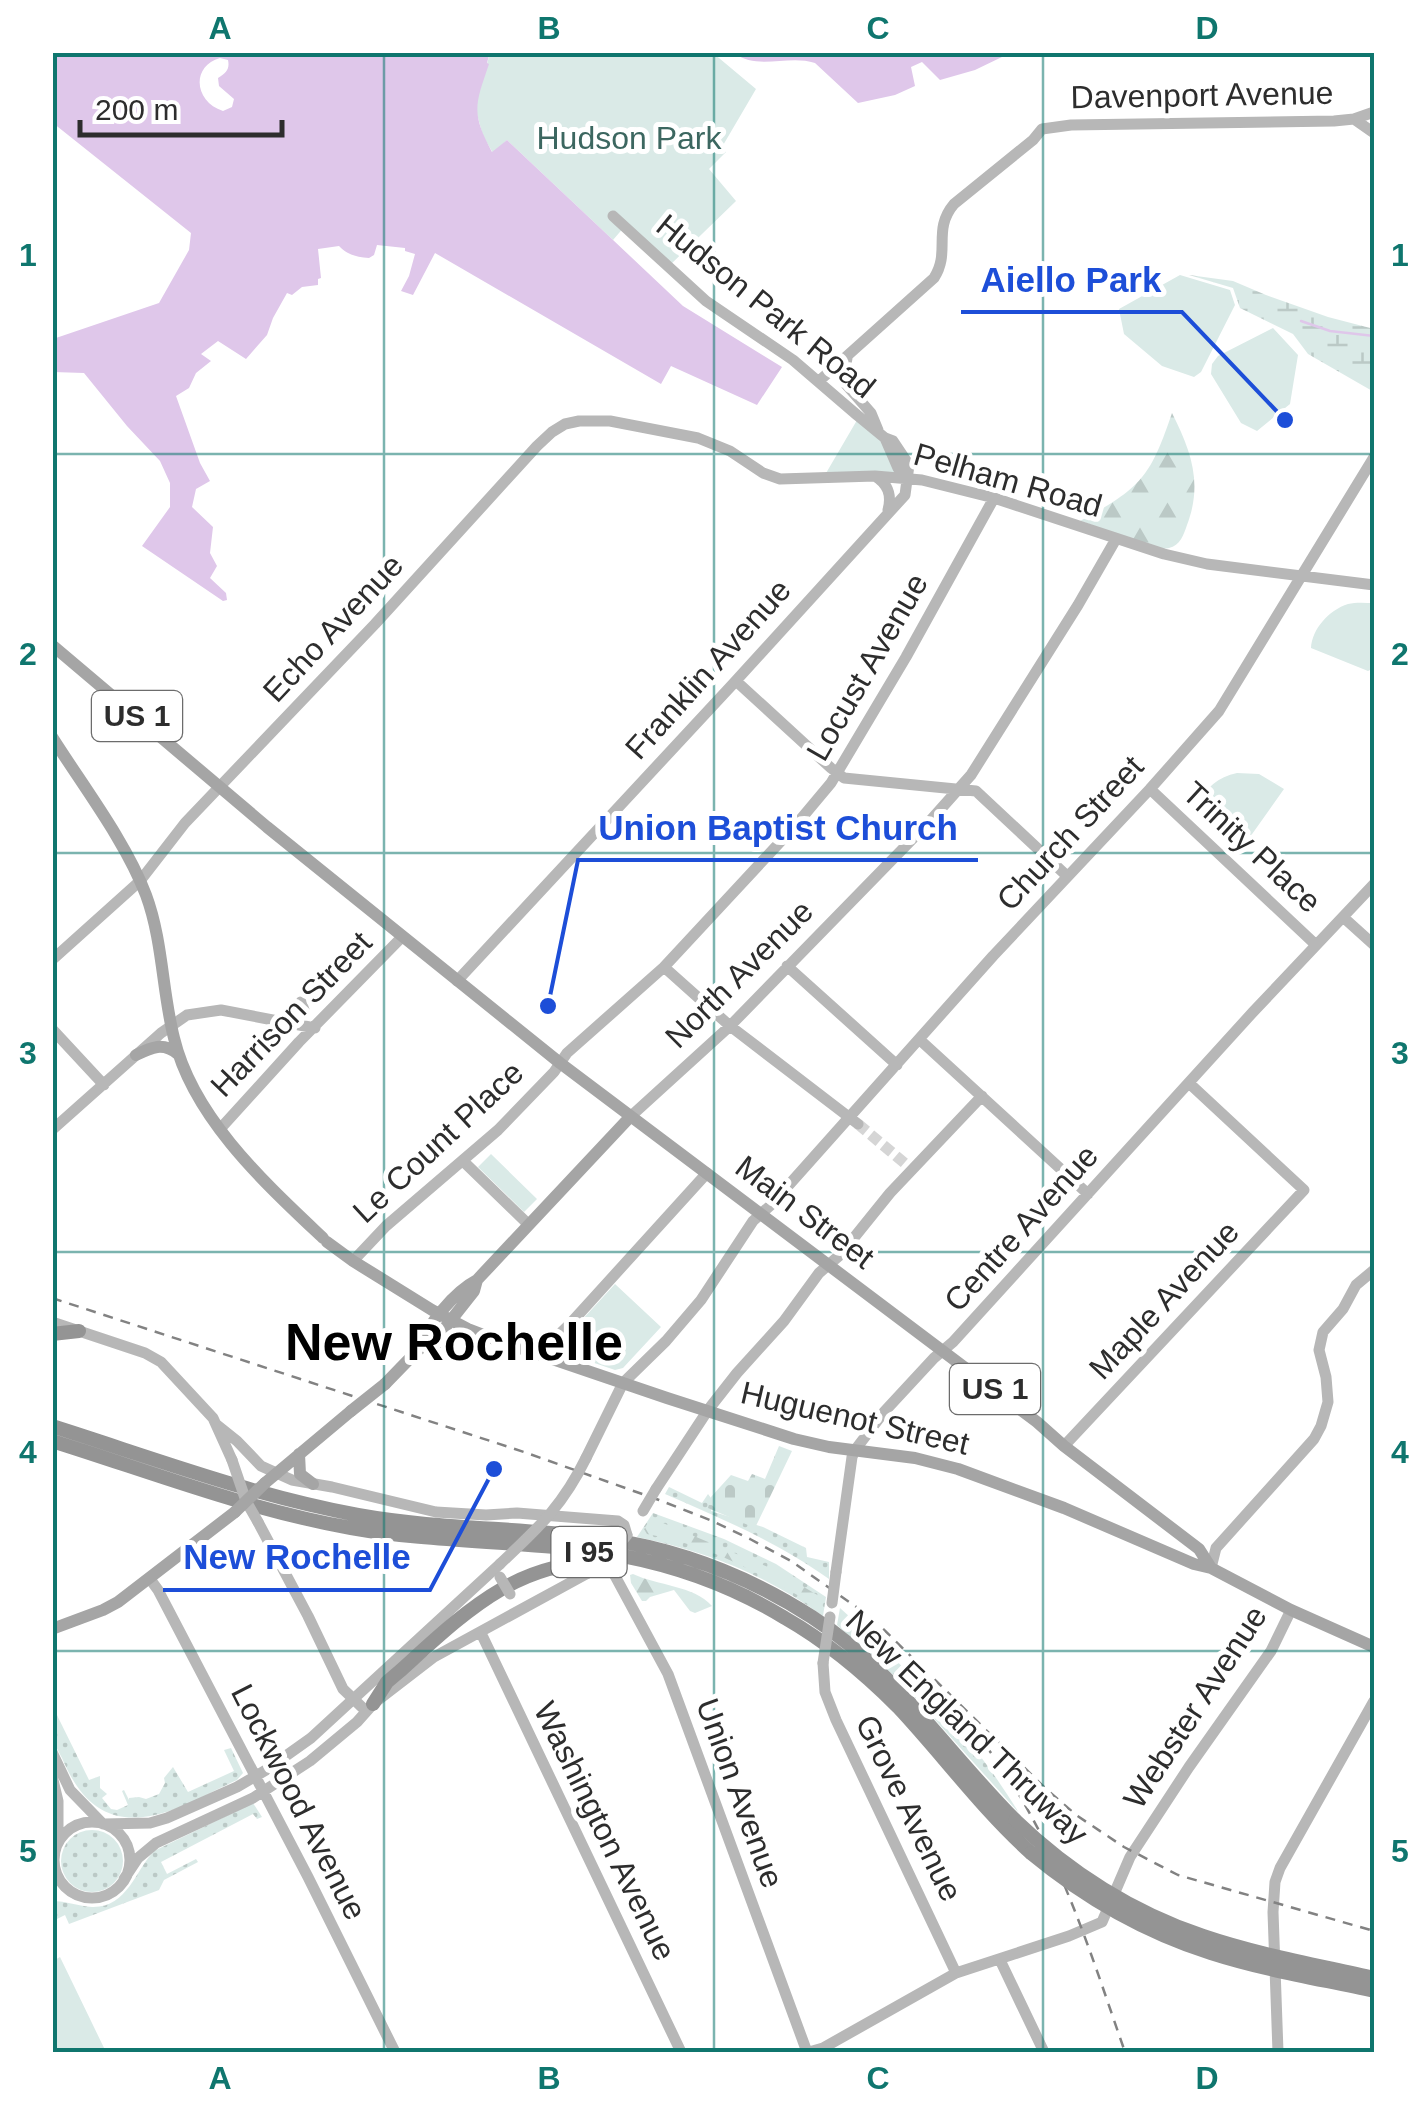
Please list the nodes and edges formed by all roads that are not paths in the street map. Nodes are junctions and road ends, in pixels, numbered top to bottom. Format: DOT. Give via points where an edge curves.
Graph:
graph roads {
  1 [pos="1374,112"];
  2 [pos="1354,119"];
  3 [pos="1374,133"];
  4 [pos="613,216"];
  5 [pos="847,358"];
  6 [pos="818,382"];
  7 [pos="574,422"];
  8 [pos="884,438"];
  9 [pos="1374,457"];
  10 [pos="875,476"];
  11 [pos="906,478"];
  12 [pos="994,498"];
  13 [pos="888,514"];
  14 [pos="1116,540"];
  15 [pos="1301,576"];
  16 [pos="1374,585"];
  17 [pos="52,645"];
  18 [pos="736,681"];
  19 [pos="52,737"];
  20 [pos="838,774"];
  21 [pos="222,787"];
  22 [pos="959,789"];
  23 [pos="1150,789"];
  24 [pos="1067,876"];
  25 [pos="140,882"];
  26 [pos="1374,884"];
  27 [pos="1343,918"];
  28 [pos="402,937"];
  29 [pos="1316,945"];
  30 [pos="1374,945"];
  31 [pos="52,960"];
  32 [pos="787,966"];
  33 [pos="664,968"];
  34 [pos="457,981"];
  35 [pos="301,1002"];
  36 [pos="281,1020"];
  37 [pos="171,1026"];
  38 [pos="730,1026"];
  39 [pos="315,1028"];
  40 [pos="52,1029"];
  41 [pos="920,1040"];
  42 [pos="178,1054"];
  43 [pos="136,1055"];
  44 [pos="560,1063"];
  45 [pos="898,1065"];
  46 [pos="104,1084"];
  47 [pos="1190,1084"];
  48 [pos="982,1096"];
  49 [pos="630,1117"];
  50 [pos="854,1120"];
  51 [pos="220,1128"];
  52 [pos="52,1130"];
  53 [pos="462,1161"];
  54 [pos="706,1173"];
  55 [pos="1088,1194"];
  56 [pos="762,1215"];
  57 [pos="528,1224"];
  58 [pos="353,1262"];
  59 [pos="829,1264"];
  60 [pos="1374,1270"];
  61 [pos="446,1318"];
  62 [pos="52,1322"];
  63 [pos="468,1329"];
  64 [pos="79,1331"];
  65 [pos="52,1334"];
  66 [pos="944,1350"];
  67 [pos="539,1354"];
  68 [pos="402,1369"];
  69 [pos="623,1383"];
  70 [pos="708,1410"];
  71 [pos="52,1422"];
  72 [pos="222,1429"];
  73 [pos="52,1441"];
  74 [pos="1064,1446"];
  75 [pos="855,1450"];
  76 [pos="299,1454"];
  77 [pos="270,1479"];
  78 [pos="313,1484"];
  79 [pos="246,1501"];
  80 [pos="1157,1518"];
  81 [pos="627,1536"];
  82 [pos="1145,1544"];
  83 [pos="606,1560"];
  84 [pos="1211,1568"];
  85 [pos="499,1569"];
  86 [pos="694,1575"];
  87 [pos="150,1579"];
  88 [pos="538,1600"];
  89 [pos="1291,1610"];
  90 [pos="52,1629"];
  91 [pos="482,1633"];
  92 [pos="1374,1647"];
  93 [pos="823,1664"];
  94 [pos="352,1699"];
  95 [pos="1374,1701"];
  96 [pos="370,1708"];
  97 [pos="52,1752"];
  98 [pos="52,1776"];
  99 [pos="256,1777"];
  100 [pos="262,1791"];
  101 [pos="104,1824"];
  102 [pos="56,1847"];
  103 [pos="124,1879"];
  104 [pos="52,1893"];
  105 [pos="80,1896"];
  106 [pos="1000,1960"];
  107 [pos="956,1974"];
  108 [pos="1374,1978"];
  109 [pos="1374,1992"];
  110 [pos="395,2052"];
  111 [pos="681,2052"];
  112 [pos="808,2052"];
  113 [pos="1044,2052"];
  114 [pos="1278,2052"];
  1 -- 2 [label="street"];
  2 -- 3 [label="street, Davenport Avenue"];
  2 -- 5 [label="street, Davenport Avenue" via="1042,129 954,204 942,222 938,272"];
  4 -- 6 [label="street, Hudson Park Road" via="706,301"];
  5 -- 6 [label="street, Davenport Avenue"];
  5 -- 8 [label="street" via="843,380"];
  6 -- 8 [label="street, Hudson Park Road"];
  7 -- 10 [label="street, Pelham Road" via="610,421 698,438 780,478"];
  7 -- 21 [label="street, Echo Avenue" via="537,446"];
  8 -- 10 [label="street" via="889,462"];
  8 -- 11 [label="street, Hudson Park Road"];
  9 -- 15 [label="street, Church Street"];
  10 -- 11 [label="street, Pelham Road"];
  10 -- 13 [label="street" via="890,496"];
  11 -- 12 [label="street, Pelham Road"];
  11 -- 13 [label="street, Franklin Avenue" via="904,495"];
  12 -- 14 [label="street, Pelham Road"];
  12 -- 20 [label="street, Locust Avenue"];
  13 -- 18 [label="street, Franklin Avenue"];
  14 -- 15 [label="street, Pelham Road" via="1204,563"];
  14 -- 22 [label="street, North Avenue"];
  15 -- 16 [label="street, Pelham Road"];
  15 -- 23 [label="street, Church Street" via="1219,711"];
  17 -- 21 [label="main road, US 1"];
  18 -- 20 [label="street"];
  18 -- 34 [label="street, Franklin Avenue"];
  19 -- 25 [label="main road, Huguenot Street / US 1"];
  20 -- 22 [label="street"];
  20 -- 33 [label="street, Locust Avenue"];
  21 -- 25 [label="street, Echo Avenue"];
  21 -- 28 [label="main road, Main Street / US 1"];
  22 -- 24 [label="street" via="976,791"];
  22 -- 32 [label="street, North Avenue"];
  23 -- 24 [label="street, Church Street"];
  23 -- 29 [label="street, Trinity Place"];
  24 -- 41 [label="street, Church Street"];
  25 -- 31 [label="street, Echo Avenue"];
  25 -- 37 [label="main road, Huguenot Street / US 1" via="156,930"];
  26 -- 27 [label="street, Centre Avenue"];
  27 -- 29 [label="street, Centre Avenue"];
  27 -- 30 [label="street"];
  28 -- 34 [label="main road, Main Street / US 1"];
  28 -- 39 [label="street, Harrison Street"];
  29 -- 47 [label="street, Centre Avenue"];
  32 -- 38 [label="street, North Avenue"];
  32 -- 45 [label="street"];
  33 -- 38 [label="street"];
  33 -- 44 [label="street, Locust Avenue"];
  34 -- 44 [label="main road, Main Street / US 1"];
  35 -- 36 [label="street" via="300,1014"];
  36 -- 37 [label="street" via="210,1010 187,1014"];
  36 -- 39 [label="street"];
  37 -- 42 [label="main road, Huguenot Street / US 1"];
  37 -- 43 [label="street"];
  38 -- 49 [label="street, North Avenue"];
  38 -- 50 [label="street"];
  39 -- 51 [label="street, Harrison Street"];
  40 -- 46 [label="street"];
  41 -- 45 [label="street, Church Street"];
  41 -- 48 [label="street"];
  42 -- 43 [label="main road" via="160,1046"];
  42 -- 51 [label="main road, Huguenot Street / US 1"];
  43 -- 46 [label="street"];
  44 -- 49 [label="main road, Main Street / US 1"];
  44 -- 53 [label="street, Le Count Place"];
  45 -- 50 [label="street, Church Street"];
  46 -- 52 [label="street"];
  47 -- 55 [label="street, Centre Avenue"];
  47 -- 74 [label="street, Maple Avenue" via="1304,1190"];
  48 -- 55 [label="street"];
  48 -- 59 [label="street"];
  49 -- 54 [label="main road, Main Street / US 1"];
  49 -- 57 [label="main road, North Avenue"];
  50 -- 56 [label="street, Church Street"];
  51 -- 58 [label="main road, Huguenot Street / US 1" via="279,1195"];
  53 -- 57 [label="street"];
  53 -- 58 [label="street, Le Count Place"];
  54 -- 56 [label="main road, Main Street / US 1"];
  54 -- 67 [label="street"];
  55 -- 66 [label="street, Centre Avenue"];
  56 -- 59 [label="main road, Main Street / US 1"];
  56 -- 69 [label="street, Church Street" via="701,1300"];
  57 -- 61 [label="main road, North Avenue" via="466,1286"];
  58 -- 61 [label="main road, Huguenot Street / US 1"];
  59 -- 66 [label="main road, Main Street / US 1"];
  59 -- 70 [label="street"];
  60 -- 84 [label="street" via="1356,1285 1319,1342 1328,1389 1321,1426 1216,1548"];
  61 -- 63 [label="main road, Huguenot Street / US 1"];
  61 -- 68 [label="main road, North Avenue" via="431,1344"];
  62 -- 64 [label="street"];
  63 -- 67 [label="main road, Huguenot Street / US 1"];
  63 -- 68 [label="main road"];
  64 -- 65 [label="highway"];
  64 -- 72 [label="street" via="160,1362"];
  66 -- 74 [label="main road, Main Street / US 1"];
  66 -- 75 [label="street, Centre Avenue"];
  67 -- 69 [label="main road, Huguenot Street / US 1"];
  68 -- 76 [label="main road, North Avenue, bridge"];
  69 -- 70 [label="main road, Huguenot Street / US 1"];
  69 -- 85 [label="street, Church Street, bridge" via="570,1489"];
  70 -- 75 [label="main road, Huguenot Street / US 1"];
  70 -- 81 [label="street, bridge"];
  71 -- 108 [label="highway, New England Thruway / I 95, bridge" via="337,1511 607,1540 726,1572 793,1605 854,1648 1016,1820 1092,1882 1168,1923 1239,1948"];
  72 -- 77 [label="street"];
  72 -- 79 [label="street, bridge"];
  73 -- 86 [label="highway, New England Thruway / I 95" via="327,1524 598,1552"];
  74 -- 80 [label="main road, Main Street / US 1"];
  75 -- 82 [label="main road, Huguenot Street / US 1" via="958,1469"];
  75 -- 93 [label="street, Centre Avenue, bridge"];
  76 -- 77 [label="main road, North Avenue"];
  76 -- 78 [label="main road" via="298,1470"];
  77 -- 78 [label="street"];
  77 -- 79 [label="main road, North Avenue, bridge"];
  78 -- 81 [label="street" via="436,1512 618,1521"];
  79 -- 87 [label="main road, North Avenue, bridge"];
  79 -- 94 [label="street, bridge"];
  80 -- 82 [label="main road" via="1159,1533"];
  80 -- 84 [label="main road, Main Street / US 1" via="1200,1549"];
  81 -- 83 [label="street, bridge"];
  82 -- 84 [label="main road, Huguenot Street / US 1"];
  83 -- 88 [label="street, bridge"];
  83 -- 112 [label="street, Union Avenue, bridge" via="668,1674"];
  84 -- 89 [label="main road, Main Street / US 1"];
  85 -- 88 [label="street, bridge" via="510,1594"];
  85 -- 94 [label="street, Church Street"];
  86 -- 96 [label="highway" via="587,1562 521,1578 417,1656"];
  86 -- 109 [label="highway, New England Thruway / I 95, bridge" via="784,1616 844,1658 1031,1852 1101,1903 1166,1936 1236,1960"];
  87 -- 90 [label="main road, North Avenue" via="104,1610"];
  87 -- 99 [label="street, Lockwood Avenue"];
  88 -- 91 [label="street"];
  89 -- 92 [label="main road, Main Street / US 1"];
  89 -- 106 [label="street, Webster Avenue" via="1271,1651 1130,1857 1102,1922"];
  91 -- 96 [label="street" via="434,1658"];
  91 -- 111 [label="street, Washington Avenue"];
  93 -- 107 [label="street, Grove Avenue" via="836,1720"];
  94 -- 96 [label="street"];
  94 -- 99 [label="street, Church Street"];
  95 -- 114 [label="street" via="1274,1882"];
  96 -- 100 [label="street" via="310,1761"];
  97 -- 101 [label="street" via="70,1790"];
  98 -- 102 [label="street"];
  99 -- 100 [label="street, Lockwood Avenue"];
  99 -- 101 [label="street, Church Street" via="167,1818"];
  100 -- 103 [label="street" via="156,1843"];
  100 -- 110 [label="street, Lockwood Avenue"];
  101 -- 102 [label="street" via="76,1826"];
  101 -- 103 [label="street" via="127,1847"];
  102 -- 105 [label="street" via="58,1877"];
  103 -- 105 [label="street" via="105,1895"];
  104 -- 105 [label="street"];
  106 -- 107 [label="street, Webster Avenue"];
  106 -- 113 [label="street"];
  107 -- 112 [label="street, Webster Avenue"];
}
